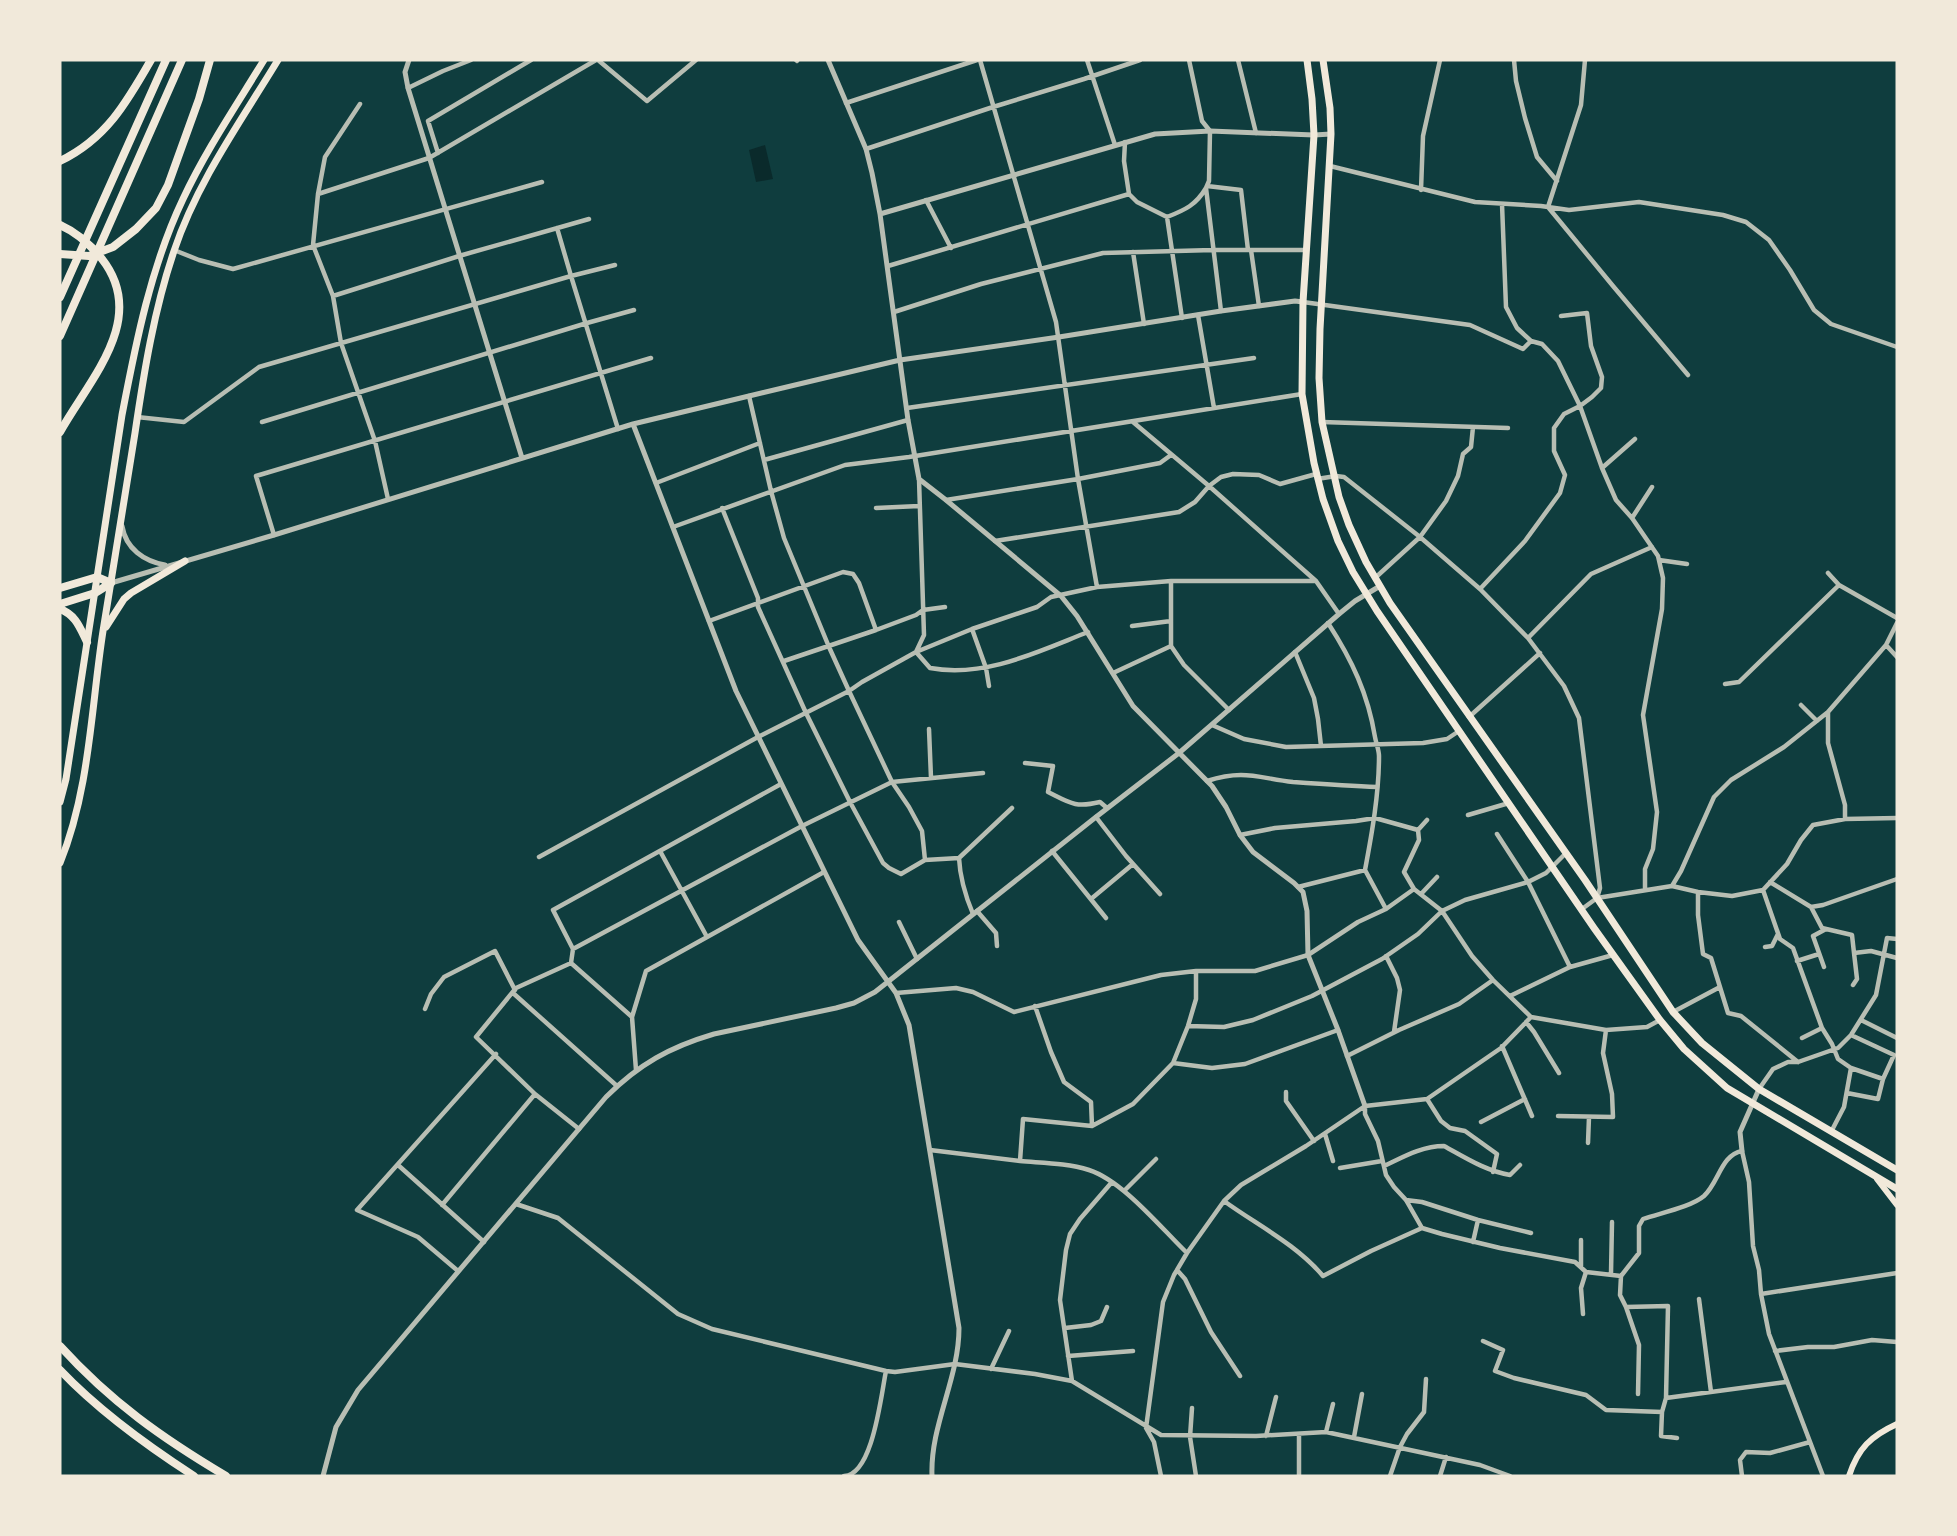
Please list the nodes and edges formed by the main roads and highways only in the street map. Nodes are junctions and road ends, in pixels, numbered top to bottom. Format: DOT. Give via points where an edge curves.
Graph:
graph roads {
  1 [pos="151,60"];
  2 [pos="166,60"];
  3 [pos="182,60"];
  4 [pos="210,60"];
  5 [pos="264,60"];
  6 [pos="278,60"];
  7 [pos="1308,60"];
  8 [pos="1323,60"];
  9 [pos="60,161"];
  10 [pos="60,225"];
  11 [pos="60,254"];
  12 [pos="60,297"];
  13 [pos="60,336"];
  14 [pos="60,432"];
  15 [pos="185,561"];
  16 [pos="97,577"];
  17 [pos="111,583"];
  18 [pos="60,588"];
  19 [pos="95,593"];
  20 [pos="60,603"];
  21 [pos="60,609"];
  22 [pos="103,634"];
  23 [pos="87,642"];
  24 [pos="60,802"];
  25 [pos="60,862"];
  26 [pos="1897,1170"];
  27 [pos="1874,1175"];
  28 [pos="1897,1189"];
  29 [pos="1897,1205"];
  30 [pos="60,1346"];
  31 [pos="60,1370"];
  32 [pos="1897,1424"];
  33 [pos="194,1476"];
  34 [pos="226,1476"];
  35 [pos="1849,1476"];
  1 -- 9 [label="highway" via="128,101 103,132"];
  2 -- 12 [label="highway"];
  3 -- 13 [label="highway"];
  4 -- 11 [label="highway" via="168,185 156,208 112,247 89,255"];
  5 -- 16 [label="main road" via="202,162 158,263 130,371"];
  6 -- 17 [label="main road" via="213,168 174,250 153,325"];
  7 -- 27 [label="main road" via="1314,135 1305,250 1302,394 1317,476 1338,541 1353,572 1613,955 1684,1049 1751,1104"];
  8 -- 26 [label="main road" via="1331,134 1322,303 1322,422 1339,496 1375,578 1673,1012 1702,1043 1759,1089"];
  10 -- 14 [label="highway" via="91,244 111,270 119,294 118,325 109,353"];
  15 -- 22 [label="main road" via="124,599"];
  16 -- 17 [label="highway"];
  16 -- 18 [label="highway"];
  16 -- 19 [label="main road"];
  17 -- 19 [label="highway"];
  17 -- 22 [label="main road"];
  19 -- 20 [label="highway"];
  19 -- 23 [label="main road"];
  21 -- 23 [label="highway" via="77,622"];
  22 -- 25 [label="main road" via="83,782"];
  23 -- 24 [label="main road"];
  27 -- 28 [label="main road"];
  27 -- 29 [label="main road"];
  30 -- 34 [label="highway" via="111,1397 145,1424"];
  31 -- 33 [label="highway" via="135,1436"];
  32 -- 35 [label="main road" via="1871,1439"];
}
